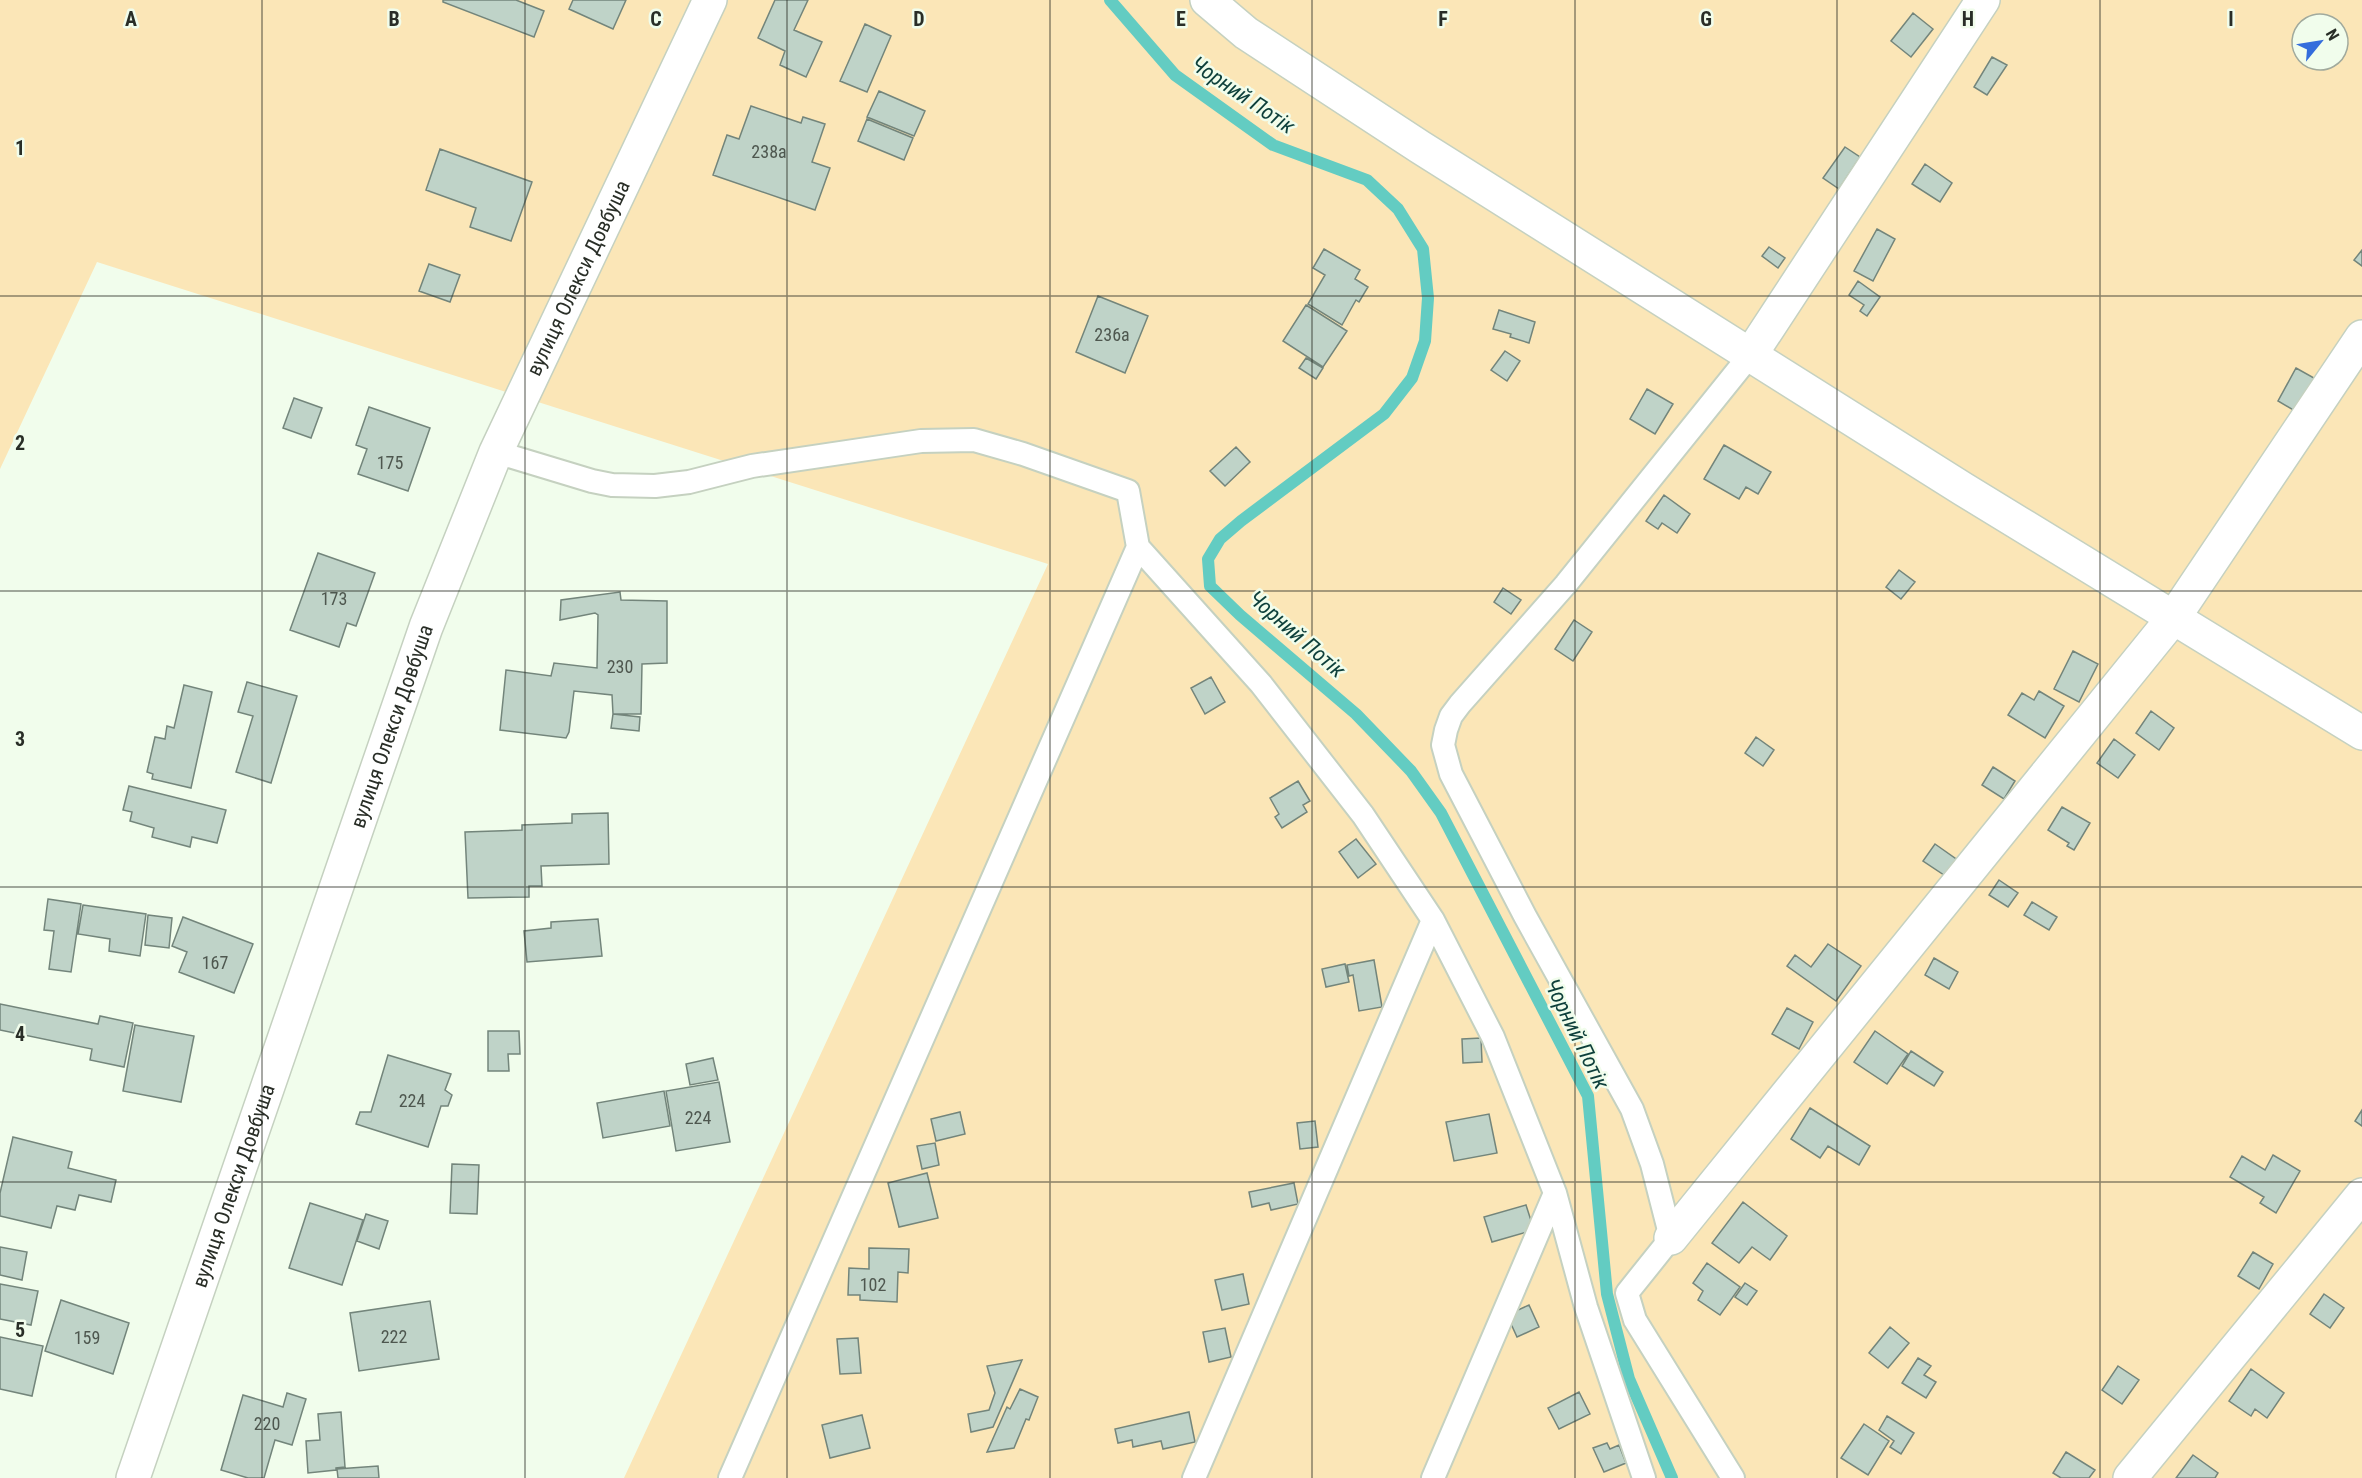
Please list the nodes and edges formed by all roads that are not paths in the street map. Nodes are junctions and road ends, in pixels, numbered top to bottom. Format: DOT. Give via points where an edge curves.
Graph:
graph roads {
  1 [pos="710,0"];
  2 [pos="1207,0"];
  3 [pos="1983,0"];
  4 [pos="2362,337"];
  5 [pos="1751,354"];
  6 [pos="496,452"];
  7 [pos="1138,547"];
  8 [pos="2174,617"];
  9 [pos="2362,733"];
  10 [pos="1433,920"];
  11 [pos="1555,1193"];
  12 [pos="2362,1195"];
  13 [pos="1671,1238"];
  14 [pos="133,1478"];
  15 [pos="730,1478"];
  16 [pos="1194,1478"];
  17 [pos="1433,1478"];
  18 [pos="1644,1478"];
  19 [pos="1733,1478"];
  20 [pos="2130,1478"];
  1 -- 6 [label="street, вулиця Олекси Довбуша"];
  2 -- 5 [label="street" via="1246,33 1410,141"];
  3 -- 5 [label="street"];
  4 -- 8 [label="street"];
  5 -- 8 [label="street"];
  5 -- 13 [label="lane" via="1566,584 1456,710 1443,745 1451,774 1477,825 1632,1108 1652,1164"];
  6 -- 7 [label="lane" via="592,481 655,486 752,466 921,441 974,440 1128,491"];
  6 -- 14 [label="street, вулиця Олекси Довбуша" via="426,627"];
  7 -- 10 [label="lane" via="1261,684 1363,815"];
  7 -- 15 [label="lane"];
  8 -- 9 [label="street"];
  8 -- 13 [label="street"];
  10 -- 11 [label="lane" via="1493,1037"];
  10 -- 16 [label="lane"];
  11 -- 17 [label="lane"];
  11 -- 18 [label="lane" via="1586,1307"];
  12 -- 20 [label="street"];
  13 -- 19 [label="lane" via="1627,1293 1635,1320"];
}
